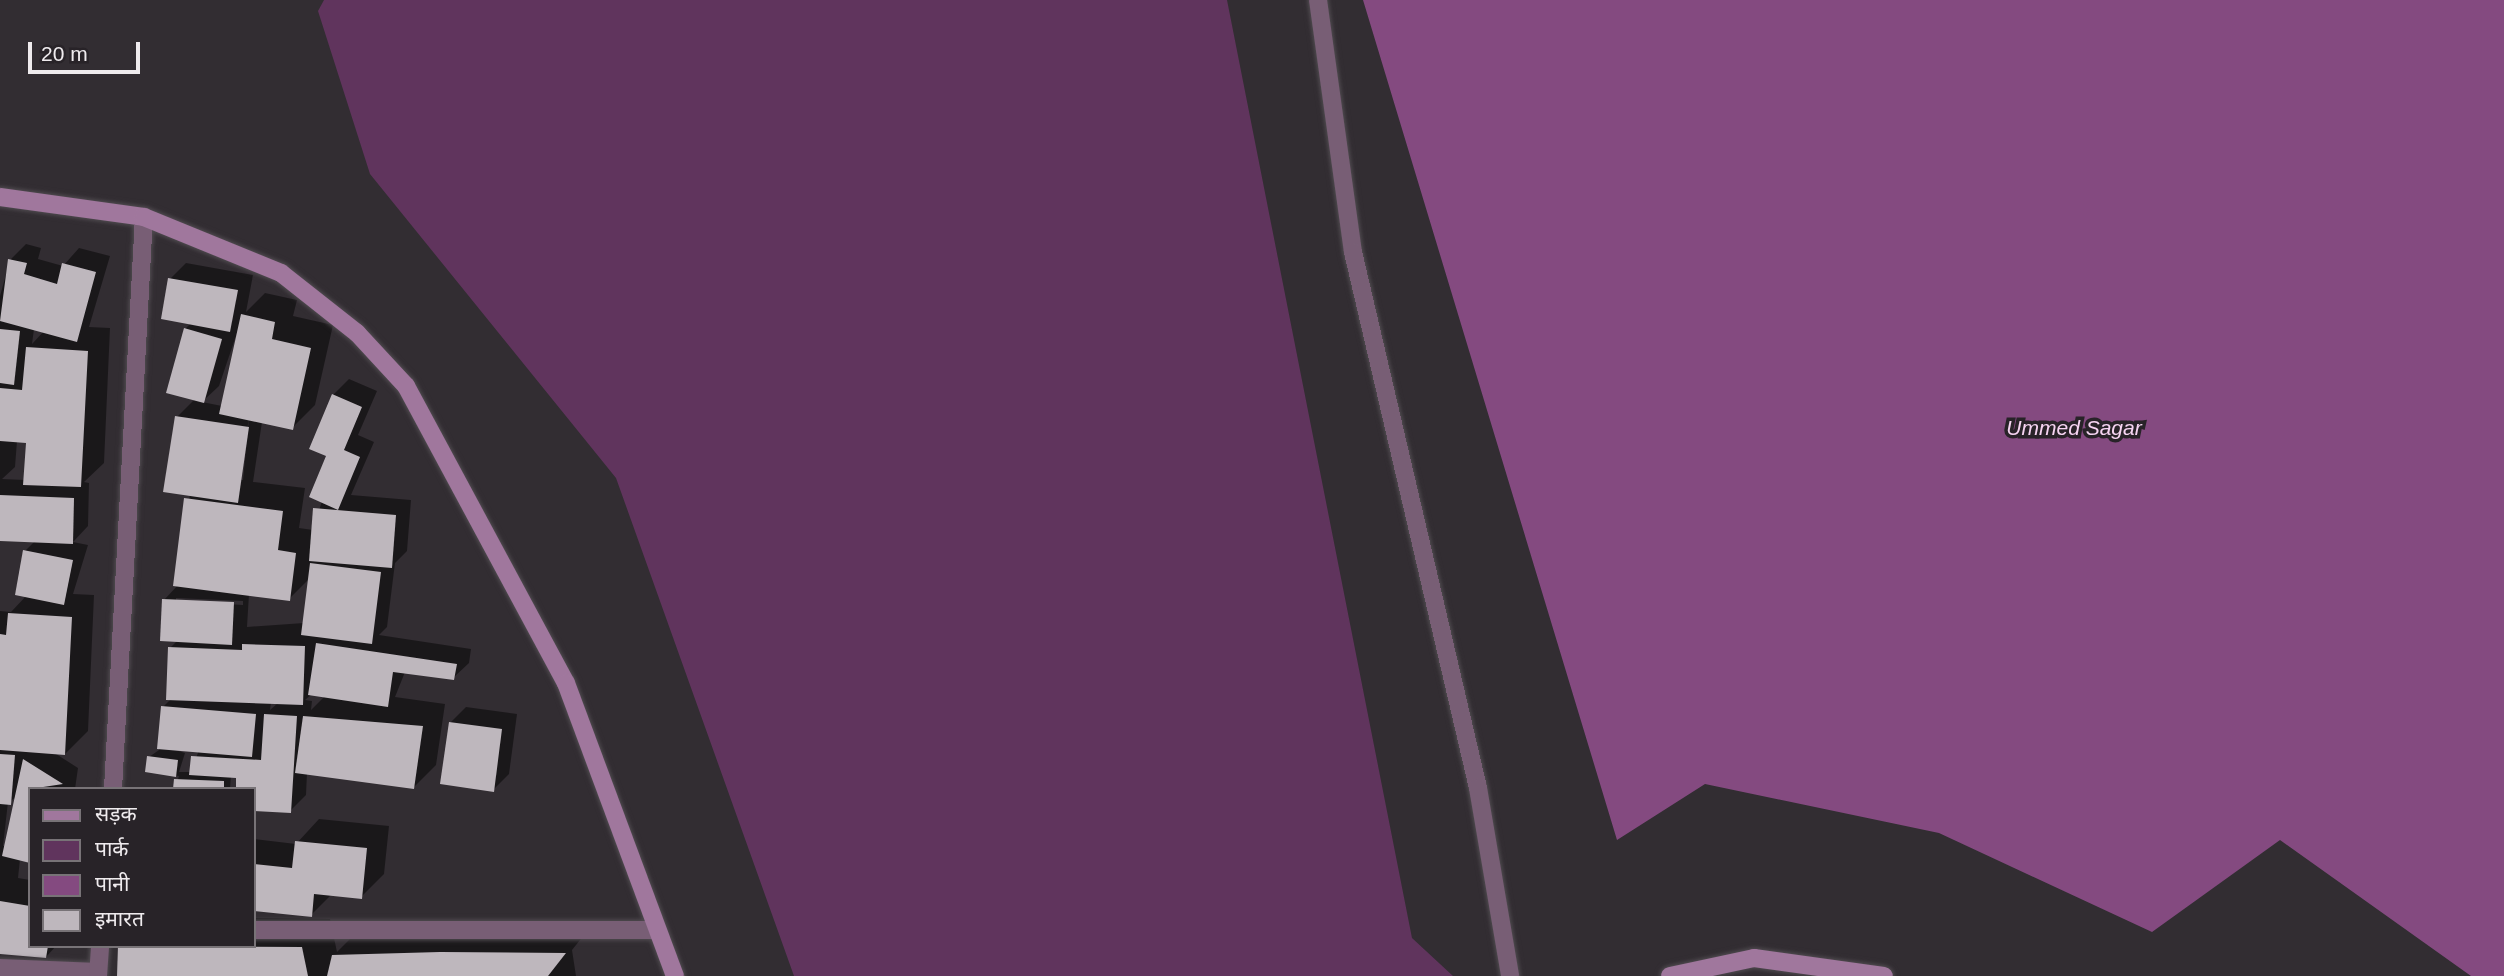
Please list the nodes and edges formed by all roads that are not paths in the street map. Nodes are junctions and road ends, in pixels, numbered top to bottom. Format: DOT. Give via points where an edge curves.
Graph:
graph roads {
  1 [pos="1318,0"];
  2 [pos="0,197"];
  3 [pos="144,217"];
  4 [pos="113,787"];
  5 [pos="256,930"];
  6 [pos="653,930"];
  7 [pos="100,948"];
  8 [pos="0,968"];
  9 [pos="98,974"];
  10 [pos="675,976"];
  11 [pos="1510,976"];
  12 [pos="1670,976"];
  13 [pos="1884,976"];
  1 -- 11 [label="street" via="1353,252 1478,788"];
  2 -- 3 [label="street"];
  3 -- 4 [label="street"];
  3 -- 6 [label="street" via="281,273 357,333 406,386 566,683"];
  5 -- 6 [label="street"];
  6 -- 10 [label="street"];
  7 -- 9 [label="street"];
  8 -- 9 [label="street"];
  12 -- 13 [label="street" via="1754,958"];
}
